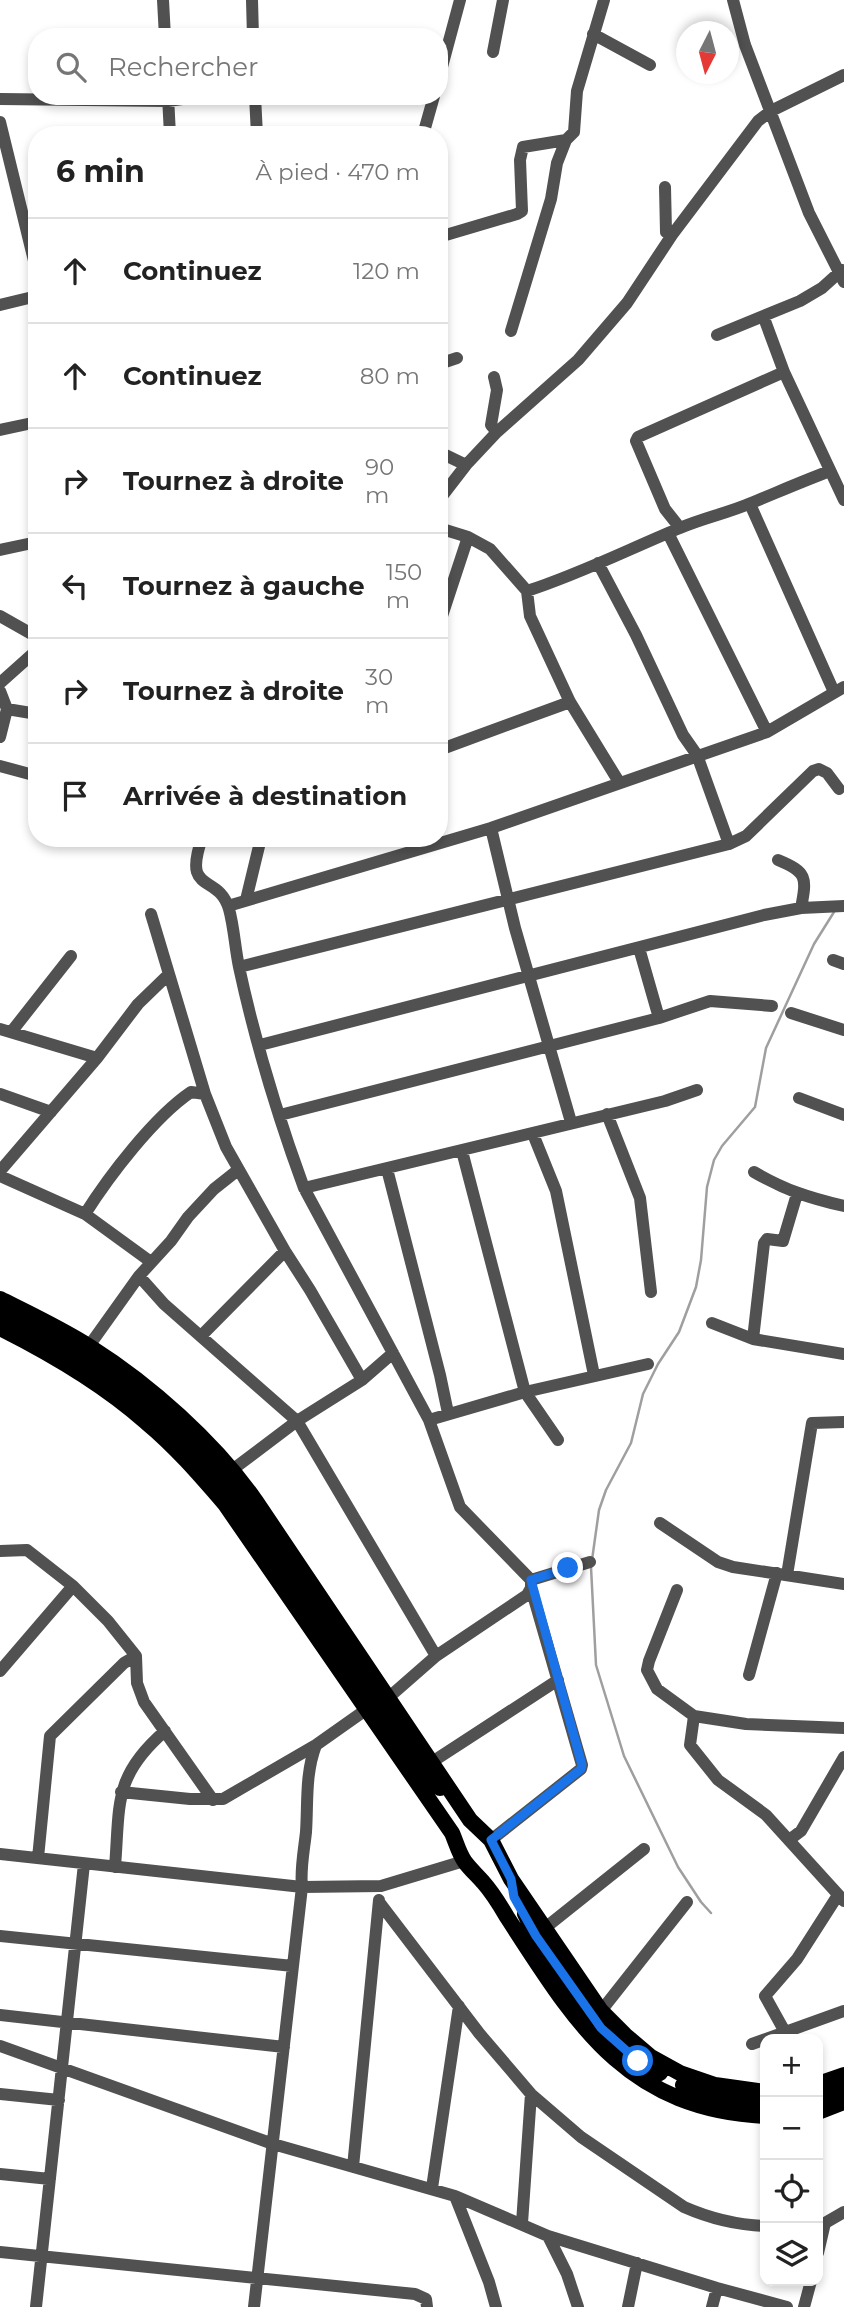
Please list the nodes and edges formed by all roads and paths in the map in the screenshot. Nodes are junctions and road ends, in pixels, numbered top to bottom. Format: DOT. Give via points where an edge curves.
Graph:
graph roads {
  1 [pos="163,0"];
  2 [pos="252,0"];
  3 [pos="460,0"];
  4 [pos="503,0"];
  5 [pos="604,0"];
  6 [pos="733,0"];
  7 [pos="165,28"];
  8 [pos="253,28"];
  9 [pos="593,34"];
  10 [pos="448,42"];
  11 [pos="493,52"];
  12 [pos="650,65"];
  13 [pos="844,75"];
  14 [pos="0,99"];
  15 [pos="28,99"];
  16 [pos="168,105"];
  17 [pos="255,105"];
  18 [pos="431,105"];
  19 [pos="771,111"];
  20 [pos="0,122"];
  21 [pos="170,126"];
  22 [pos="257,126"];
  23 [pos="426,126"];
  24 [pos="566,140"];
  25 [pos="665,187"];
  26 [pos="448,234"];
  27 [pos="672,235"];
  28 [pos="28,236"];
  29 [pos="842,274"];
  30 [pos="28,298"];
  31 [pos="0,304"];
  32 [pos="764,318"];
  33 [pos="511,331"];
  34 [pos="717,335"];
  35 [pos="457,358"];
  36 [pos="448,361"];
  37 [pos="784,372"];
  38 [pos="494,377"];
  39 [pos="28,424"];
  40 [pos="0,430"];
  41 [pos="497,432"];
  42 [pos="448,457"];
  43 [pos="466,466"];
  44 [pos="830,471"];
  45 [pos="448,489"];
  46 [pos="844,500"];
  47 [pos="750,504"];
  48 [pos="448,530"];
  49 [pos="674,530"];
  50 [pos="468,537"];
  51 [pos="28,544"];
  52 [pos="0,550"];
  53 [pos="598,563"];
  54 [pos="527,591"];
  55 [pos="448,598"];
  56 [pos="0,616"];
  57 [pos="28,632"];
  58 [pos="28,658"];
  59 [pos="0,683"];
  60 [pos="839,690"];
  61 [pos="0,691"];
  62 [pos="570,702"];
  63 [pos="7,709"];
  64 [pos="28,712"];
  65 [pos="767,732"];
  66 [pos="0,737"];
  67 [pos="448,747"];
  68 [pos="697,755"];
  69 [pos="0,766"];
  70 [pos="28,774"];
  71 [pos="619,782"];
  72 [pos="839,789"];
  73 [pos="491,828"];
  74 [pos="448,838"];
  75 [pos="729,844"];
  76 [pos="193,847"];
  77 [pos="199,847"];
  78 [pos="259,847"];
  79 [pos="413,847"];
  80 [pos="197,853"];
  81 [pos="778,860"];
  82 [pos="508,899"];
  83 [pos="246,900"];
  84 [pos="228,906"];
  85 [pos="840,906"];
  86 [pos="801,908"];
  87 [pos="151,914"];
  88 [pos="639,948"];
  89 [pos="71,956"];
  90 [pos="239,967"];
  91 [pos="169,974"];
  92 [pos="528,976"];
  93 [pos="772,1006"];
  94 [pos="791,1013"];
  95 [pos="659,1018"];
  96 [pos="6,1030"];
  97 [pos="844,1030"];
  98 [pos="260,1045"];
  99 [pos="548,1046"];
  100 [pos="97,1058"];
  101 [pos="697,1090"];
  102 [pos="0,1094"];
  103 [pos="205,1094"];
  104 [pos="799,1098"];
  105 [pos="51,1112"];
  106 [pos="607,1114"];
  107 [pos="280,1115"];
  108 [pos="844,1115"];
  109 [pos="571,1122"];
  110 [pos="534,1134"];
  111 [pos="462,1151"];
  112 [pos="387,1168"];
  113 [pos="237,1170"];
  114 [pos="0,1171"];
  115 [pos="754,1172"];
  116 [pos="0,1177"];
  117 [pos="304,1188"];
  118 [pos="797,1194"];
  119 [pos="844,1206"];
  120 [pos="85,1214"];
  121 [pos="285,1251"];
  122 [pos="151,1262"];
  123 [pos="139,1276"];
  124 [pos="651,1292"];
  125 [pos="0,1299"];
  126 [pos="0,1314"];
  127 [pos="712,1324"];
  128 [pos="0,1328"];
  129 [pos="202,1335"];
  130 [pos="753,1339"];
  131 [pos="89,1346"];
  132 [pos="393,1353"];
  133 [pos="844,1354"];
  134 [pos="648,1364"];
  135 [pos="594,1375"];
  136 [pos="362,1380"];
  137 [pos="525,1392"];
  138 [pos="448,1413"];
  139 [pos="429,1420"];
  140 [pos="297,1422"];
  141 [pos="844,1422"];
  142 [pos="558,1440"];
  143 [pos="232,1470"];
  144 [pos="660,1523"];
  145 [pos="0,1551"];
  146 [pos="590,1562"];
  147 [pos="782,1574"];
  148 [pos="531,1584"];
  149 [pos="844,1584"];
  150 [pos="74,1586"];
  151 [pos="677,1590"];
  152 [pos="135,1656"];
  153 [pos="436,1656"];
  154 [pos="0,1671"];
  155 [pos="749,1675"];
  156 [pos="558,1679"];
  157 [pos="388,1698"];
  158 [pos="368,1709"];
  159 [pos="694,1716"];
  160 [pos="844,1728"];
  161 [pos="166,1731"];
  162 [pos="316,1745"];
  163 [pos="844,1758"];
  164 [pos="428,1767"];
  165 [pos="121,1792"];
  166 [pos="213,1800"];
  167 [pos="789,1840"];
  168 [pos="491,1843"];
  169 [pos="644,1849"];
  170 [pos="462,1853"];
  171 [pos="0,1854"];
  172 [pos="38,1858"];
  173 [pos="84,1864"];
  174 [pos="115,1867"];
  175 [pos="381,1886"];
  176 [pos="302,1888"];
  177 [pos="492,1893"];
  178 [pos="841,1898"];
  179 [pos="379,1902"];
  180 [pos="687,1902"];
  181 [pos="540,1932"];
  182 [pos="0,1937"];
  183 [pos="76,1944"];
  184 [pos="293,1966"];
  185 [pos="458,2006"];
  186 [pos="601,2011"];
  187 [pos="844,2011"];
  188 [pos="0,2015"];
  189 [pos="67,2022"];
  190 [pos="785,2032"];
  191 [pos="752,2044"];
  192 [pos="0,2046"];
  193 [pos="284,2047"];
  194 [pos="62,2069"];
  195 [pos="844,2075"];
  196 [pos="823,2082"];
  197 [pos="844,2088"];
  198 [pos="760,2090"];
  199 [pos="0,2094"];
  200 [pos="531,2094"];
  201 [pos="823,2094"];
  202 [pos="58,2100"];
  203 [pos="760,2102"];
  204 [pos="844,2102"];
  205 [pos="823,2110"];
  206 [pos="760,2115"];
  207 [pos="272,2144"];
  208 [pos="353,2167"];
  209 [pos="0,2174"];
  210 [pos="50,2179"];
  211 [pos="432,2188"];
  212 [pos="455,2196"];
  213 [pos="844,2212"];
  214 [pos="522,2222"];
  215 [pos="823,2223"];
  216 [pos="760,2226"];
  217 [pos="548,2236"];
  218 [pos="0,2252"];
  219 [pos="42,2256"];
  220 [pos="637,2263"];
  221 [pos="257,2277"];
  222 [pos="810,2286"];
  223 [pos="717,2288"];
  224 [pos="36,2307"];
  225 [pos="254,2307"];
  226 [pos="427,2307"];
  227 [pos="496,2307"];
  228 [pos="578,2307"];
  229 [pos="628,2307"];
  230 [pos="712,2307"];
  231 [pos="787,2307"];
  232 [pos="804,2307"];
  1 -- 7 [label="street"];
  2 -- 8 [label="street"];
  3 -- 10 [label="street"];
  4 -- 11 [label="street"];
  5 -- 9 [label="street"];
  6 -- 19 [label="street"];
  9 -- 12 [label="street"];
  9 -- 24 [label="street" via="577,91 574,132"];
  13 -- 19 [label="street"];
  14 -- 15 [label="street"];
  16 -- 21 [label="street"];
  17 -- 22 [label="street"];
  18 -- 23 [label="street"];
  19 -- 27 [label="street" via="758,121"];
  19 -- 29 [label="street" via="808,213"];
  20 -- 28 [label="street"];
  24 -- 26 [label="street" via="527,145 521,150 522,211"];
  24 -- 33 [label="street"];
  25 -- 27 [label="street" via="666,232"];
  27 -- 41 [label="street" via="627,303 578,360"];
  29 -- 32 [label="street"];
  30 -- 31 [label="street"];
  32 -- 34 [label="street"];
  32 -- 37 [label="street"];
  35 -- 36 [label="street"];
  37 -- 44 [label="street"];
  37 -- 49 [label="street" via="638,437"];
  38 -- 41 [label="street" via="497,390 491,425"];
  39 -- 40 [label="street"];
  41 -- 43 [label="street"];
  42 -- 43 [label="street"];
  43 -- 45 [label="street"];
  44 -- 46 [label="street"];
  44 -- 47 [label="street"];
  47 -- 49 [label="street"];
  47 -- 60 [label="street"];
  48 -- 50 [label="street"];
  49 -- 53 [label="street"];
  49 -- 65 [label="street"];
  50 -- 54 [label="street" via="491,549"];
  50 -- 55 [label="street"];
  51 -- 52 [label="street"];
  53 -- 54 [label="street"];
  53 -- 68 [label="street"];
  54 -- 62 [label="street" via="530,616"];
  56 -- 57 [label="street"];
  58 -- 59 [label="street"];
  60 -- 65 [label="street"];
  61 -- 63 [label="street"];
  62 -- 67 [label="street"];
  62 -- 71 [label="street"];
  63 -- 64 [label="street"];
  63 -- 66 [label="street"];
  65 -- 68 [label="street"];
  68 -- 71 [label="street"];
  68 -- 75 [label="street"];
  69 -- 70 [label="street"];
  71 -- 73 [label="street"];
  72 -- 75 [label="street" via="827,773 813,771 746,836"];
  73 -- 74 [label="street"];
  73 -- 82 [label="street"];
  75 -- 82 [label="street"];
  76 -- 80 [label="street"];
  77 -- 80 [label="street"];
  78 -- 83 [label="street"];
  79 -- 83 [label="street"];
  80 -- 84 [label="street" via="197,876"];
  81 -- 86 [label="street" via="802,874"];
  82 -- 90 [label="street"];
  82 -- 92 [label="street"];
  83 -- 84 [label="street"];
  84 -- 90 [label="street"];
  85 -- 86 [label="street"];
  86 -- 88 [label="street"];
  87 -- 91 [label="street"];
  88 -- 92 [label="street"];
  88 -- 95 [label="street"];
  89 -- 96 [label="street"];
  90 -- 98 [label="street"];
  91 -- 100 [label="street" via="138,1004"];
  91 -- 103 [label="street"];
  92 -- 98 [label="street"];
  92 -- 99 [label="street"];
  93 -- 95 [label="street" via="710,1001"];
  94 -- 97 [label="street"];
  95 -- 99 [label="street"];
  96 -- 100 [label="street"];
  98 -- 107 [label="street"];
  99 -- 107 [label="street"];
  99 -- 109 [label="street"];
  100 -- 105 [label="street"];
  101 -- 106 [label="street"];
  102 -- 105 [label="street"];
  103 -- 113 [label="street"];
  103 -- 120 [label="street" via="191,1092 172,1109 105,1182"];
  104 -- 108 [label="street"];
  105 -- 114 [label="street"];
  106 -- 109 [label="street"];
  106 -- 124 [label="street" via="640,1198"];
  107 -- 117 [label="street"];
  109 -- 110 [label="street"];
  110 -- 111 [label="street"];
  110 -- 135 [label="street" via="556,1191"];
  111 -- 112 [label="street"];
  111 -- 137 [label="street"];
  112 -- 117 [label="street"];
  112 -- 138 [label="street"];
  113 -- 121 [label="street"];
  113 -- 122 [label="street" via="214,1189"];
  115 -- 118 [label="street"];
  116 -- 120 [label="street"];
  117 -- 132 [label="street"];
  118 -- 119 [label="street"];
  118 -- 130 [label="street" via="783,1241 767,1239 764,1243"];
  120 -- 122 [label="street"];
  121 -- 129 [label="street"];
  121 -- 136 [label="street"];
  122 -- 123 [label="street"];
  123 -- 129 [label="street"];
  123 -- 131 [label="street"];
  125 -- 131 [label="main road"];
  126 -- 164 [label="main road" via="125,1389 203,1457 253,1518"];
  127 -- 130 [label="street"];
  128 -- 158 [label="main road" via="46,1350 97,1384 146,1421 188,1462 225,1504"];
  129 -- 140 [label="street"];
  130 -- 133 [label="street"];
  131 -- 143 [label="main road" via="156,1397"];
  132 -- 136 [label="street"];
  132 -- 139 [label="street"];
  134 -- 135 [label="street"];
  135 -- 137 [label="street"];
  136 -- 140 [label="street"];
  137 -- 138 [label="street"];
  137 -- 142 [label="street"];
  138 -- 139 [label="street"];
  139 -- 148 [label="street" via="460,1507"];
  140 -- 143 [label="street"];
  140 -- 153 [label="street"];
  141 -- 147 [label="street" via="812,1423"];
  143 -- 157 [label="main road"];
  144 -- 147 [label="street" via="719,1562"];
  145 -- 150 [label="street" via="27,1550"];
  146 -- 148 [label="street"];
  147 -- 149 [label="street"];
  147 -- 155 [label="street"];
  148 -- 153 [label="street" via="527,1595"];
  148 -- 156 [label="street"];
  150 -- 152 [label="street"];
  150 -- 154 [label="street"];
  151 -- 159 [label="street" via="648,1670 657,1689"];
  152 -- 161 [label="street" via="139,1692"];
  152 -- 172 [label="street" via="50,1736"];
  153 -- 157 [label="street"];
  156 -- 164 [label="street"];
  156 -- 168 [label="street" via="581,1769"];
  157 -- 164 [label="main road"];
  158 -- 162 [label="street"];
  158 -- 170 [label="main road"];
  159 -- 160 [label="street" via="746,1724"];
  159 -- 167 [label="street" via="690,1745 718,1780 766,1815"];
  161 -- 165 [label="street" via="141,1754"];
  161 -- 166 [label="street"];
  162 -- 166 [label="street" via="232,1796"];
  162 -- 176 [label="street" via="308,1772"];
  163 -- 167 [label="street" via="802,1831"];
  164 -- 168 [label="main road"];
  164 -- 170 [label="main road" via="430,1789 451,1822"];
  165 -- 166 [label="street"];
  165 -- 174 [label="street"];
  167 -- 178 [label="street"];
  168 -- 170 [label="main road" via="468,1833 462,1838"];
  168 -- 170 [label="main road" via="495,1866 488,1870"];
  168 -- 181 [label="main road"];
  169 -- 181 [label="street"];
  170 -- 175 [label="street"];
  170 -- 177 [label="main road"];
  171 -- 172 [label="street"];
  172 -- 173 [label="street"];
  173 -- 174 [label="street"];
  173 -- 183 [label="street"];
  174 -- 176 [label="street"];
  175 -- 176 [label="street"];
  175 -- 179 [label="street"];
  176 -- 184 [label="street"];
  177 -- 181 [label="main road" via="507,1902 524,1927"];
  177 -- 206 [label="main road" via="567,2007 618,2063 681,2099 719,2111"];
  178 -- 190 [label="street" via="765,1996"];
  179 -- 185 [label="street"];
  179 -- 208 [label="street"];
  180 -- 186 [label="street"];
  181 -- 186 [label="main road"];
  181 -- 203 [label="main road" via="601,2028 638,2061 706,2094"];
  182 -- 183 [label="street"];
  183 -- 184 [label="street"];
  183 -- 189 [label="street"];
  184 -- 193 [label="street"];
  185 -- 200 [label="street"];
  185 -- 211 [label="street"];
  186 -- 198 [label="main road" via="651,2057 680,2073 715,2085"];
  187 -- 190 [label="street"];
  188 -- 189 [label="street"];
  189 -- 193 [label="street"];
  189 -- 194 [label="street"];
  190 -- 191 [label="street"];
  192 -- 194 [label="street"];
  193 -- 207 [label="street"];
  194 -- 202 [label="street"];
  194 -- 207 [label="street"];
  195 -- 196 [label="main road"];
  197 -- 201 [label="main road"];
  199 -- 202 [label="street"];
  200 -- 214 [label="street"];
  200 -- 216 [label="street" via="580,2137 684,2207"];
  202 -- 210 [label="street"];
  204 -- 205 [label="main road"];
  207 -- 208 [label="street"];
  207 -- 221 [label="street"];
  208 -- 211 [label="street"];
  209 -- 210 [label="street"];
  210 -- 219 [label="street"];
  211 -- 212 [label="street"];
  212 -- 214 [label="street"];
  212 -- 227 [label="street"];
  213 -- 215 [label="street"];
  214 -- 217 [label="street"];
  217 -- 220 [label="street"];
  217 -- 228 [label="street"];
  218 -- 219 [label="street"];
  219 -- 221 [label="street"];
  219 -- 224 [label="street"];
  220 -- 223 [label="street"];
  220 -- 229 [label="street"];
  221 -- 225 [label="street"];
  221 -- 226 [label="street" via="415,2294 426,2299"];
  222 -- 232 [label="street"];
  223 -- 230 [label="street"];
  223 -- 231 [label="street"];
}
